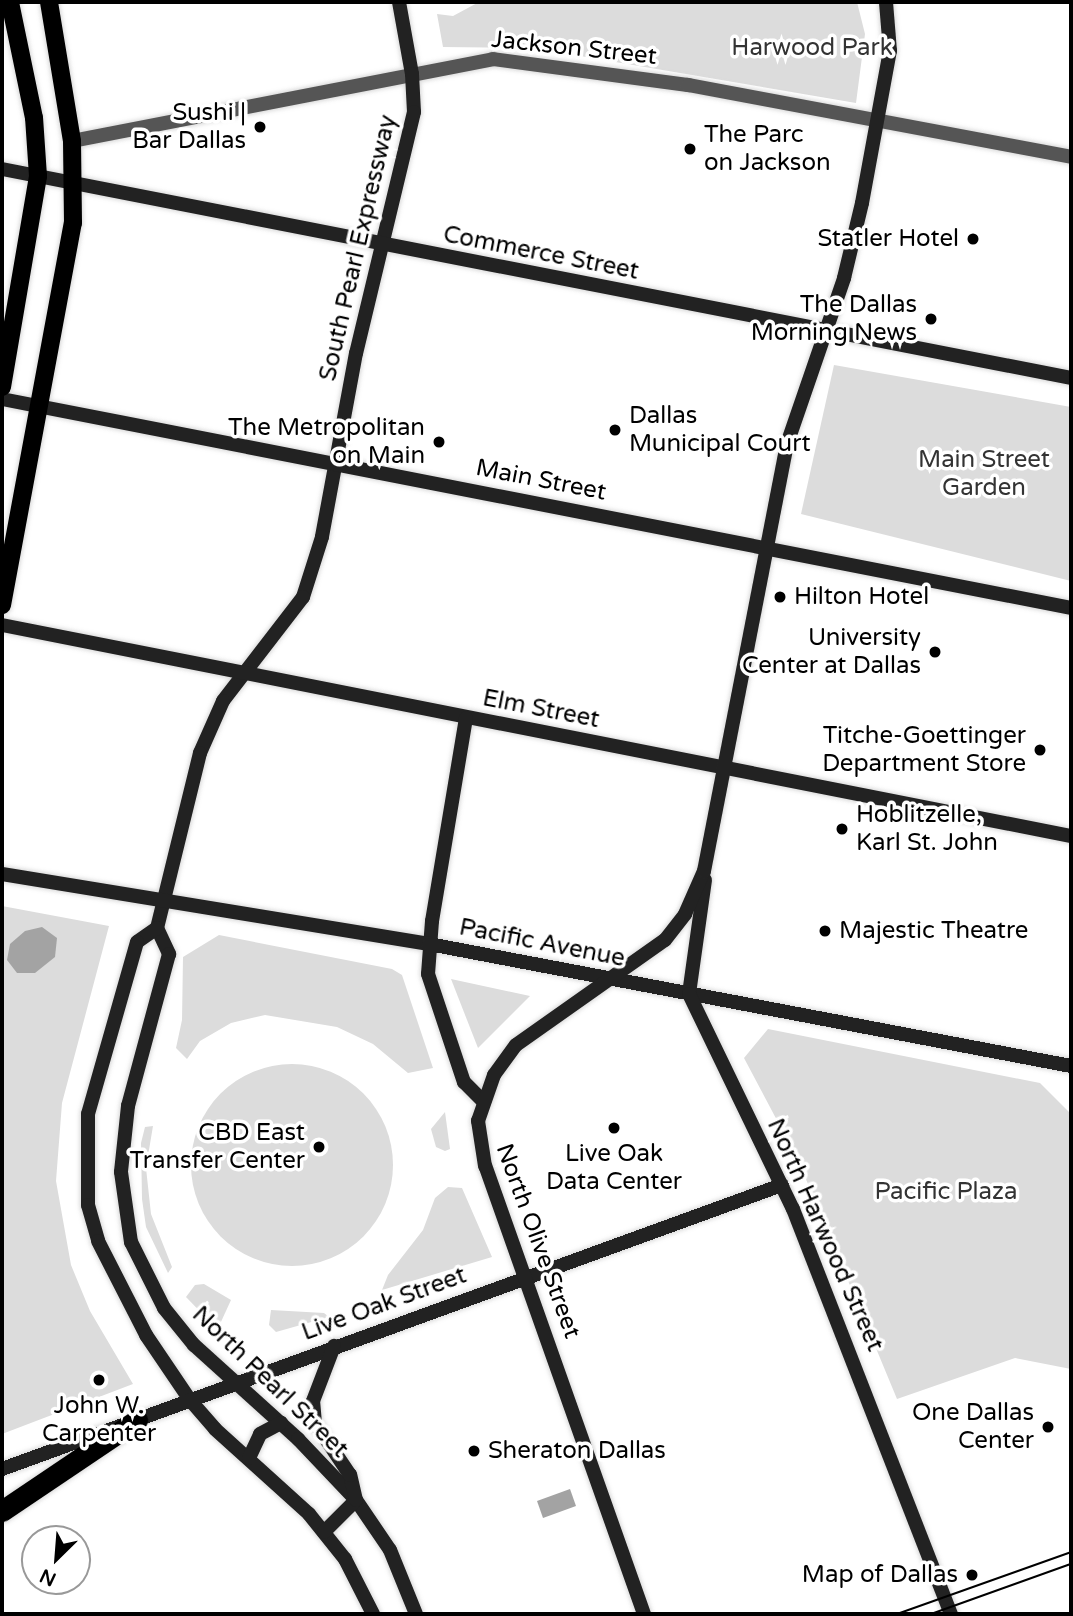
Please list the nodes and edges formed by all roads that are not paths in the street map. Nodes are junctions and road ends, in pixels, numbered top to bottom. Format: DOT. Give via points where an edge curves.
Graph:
graph roads {
  1 [pos="10,2"];
  2 [pos="49,2"];
  3 [pos="398,2"];
  4 [pos="886,2"];
  5 [pos="412,74"];
  6 [pos="878,120"];
  7 [pos="72,141"];
  8 [pos="1071,157"];
  9 [pos="2,169"];
  10 [pos="38,176"];
  11 [pos="74,182"];
  12 [pos="383,244"];
  13 [pos="824,332"];
  14 [pos="1071,378"];
  15 [pos="2,387"];
  16 [pos="2,399"];
  17 [pos="40,406"];
  18 [pos="334,464"];
  19 [pos="766,546"];
  20 [pos="2,606"];
  21 [pos="1071,608"];
  22 [pos="2,625"];
  23 [pos="243,671"];
  24 [pos="466,718"];
  25 [pos="723,769"];
  26 [pos="1071,836"];
  27 [pos="704,871"];
  28 [pos="2,874"];
  29 [pos="164,897"];
  30 [pos="158,928"];
  31 [pos="429,944"];
  32 [pos="609,979"];
  33 [pos="689,994"];
  34 [pos="1071,1066"];
  35 [pos="482,1100"];
  36 [pos="782,1185"];
  37 [pos="527,1276"];
  38 [pos="334,1346"];
  39 [pos="237,1383"];
  40 [pos="190,1400"];
  41 [pos="137,1420"];
  42 [pos="281,1423"];
  43 [pos="249,1458"];
  44 [pos="2,1469"];
  45 [pos="356,1500"];
  46 [pos="2,1511"];
  47 [pos="324,1532"];
  48 [pos="373,1614"];
  49 [pos="416,1614"];
  50 [pos="644,1614"];
  51 [pos="951,1614"];
  1 -- 10 [label="main road" via="34,118"];
  2 -- 7 [label="main road"];
  3 -- 5 [label="main road, South Pearl Expressway"];
  4 -- 6 [label="main road" via="890,51"];
  5 -- 6 [label="street, Jackson Street" via="462,62 515,59"];
  5 -- 7 [label="street, Jackson Street"];
  5 -- 12 [label="main road, South Pearl Expressway" via="414,112"];
  6 -- 8 [label="street, Jackson Street"];
  6 -- 13 [label="main road" via="852,252"];
  7 -- 11 [label="main road"];
  9 -- 10 [label="main road, Commerce Street"];
  10 -- 11 [label="main road, Commerce Street"];
  10 -- 15 [label="main road"];
  11 -- 12 [label="main road, Commerce Street"];
  11 -- 17 [label="main road" via="67,264"];
  12 -- 13 [label="main road, Commerce Street"];
  12 -- 18 [label="main road, South Pearl Expressway"];
  13 -- 14 [label="main road, Commerce Street"];
  13 -- 19 [label="main road" via="795,414"];
  16 -- 17 [label="main road, Main Street"];
  17 -- 18 [label="main road, Main Street"];
  17 -- 20 [label="main road"];
  18 -- 19 [label="main road, Main Street"];
  18 -- 23 [label="main road, South Pearl Expressway" via="322,537 307,588 283,628"];
  19 -- 21 [label="main road, Main Street"];
  19 -- 25 [label="main road"];
  22 -- 23 [label="main road, Elm Street"];
  23 -- 24 [label="main road, Elm Street"];
  23 -- 29 [label="main road, North Pearl Street" via="223,701 200,753"];
  24 -- 25 [label="main road, Elm Street"];
  24 -- 31 [label="main road"];
  25 -- 26 [label="main road, Elm Street"];
  25 -- 27 [label="main road"];
  27 -- 32 [label="main road" via="674,930 649,955"];
  27 -- 33 [label="main road"];
  28 -- 29 [label="main road, Pacific Avenue"];
  29 -- 30 [label="main road, North Pearl Street"];
  29 -- 31 [label="main road, Pacific Avenue"];
  30 -- 39 [label="main road, North Pearl Street" via="169,954 128,1106 122,1151 123,1204 138,1261 157,1297 186,1336"];
  30 -- 40 [label="main road" via="137,942 100,1063 84,1139 86,1183 88,1205 112,1275"];
  31 -- 32 [label="main road, Pacific Avenue"];
  31 -- 35 [label="main road" via="428,974 436,1004 464,1082"];
  32 -- 33 [label="main road, Pacific Avenue"];
  32 -- 35 [label="main road" via="516,1045"];
  33 -- 34 [label="main road, Pacific Avenue"];
  33 -- 36 [label="main road, North Harwood Street"];
  35 -- 37 [label="main road, North Olive Street" via="478,1144"];
  36 -- 37 [label="main road, Live Oak Street"];
  36 -- 51 [label="main road, North Harwood Street"];
  37 -- 38 [label="main road, Live Oak Street"];
  37 -- 50 [label="main road, North Olive Street"];
  38 -- 39 [label="main road, Live Oak Street"];
  38 -- 45 [label="main road" via="313,1401 315,1423 350,1475"];
  39 -- 40 [label="main road, Live Oak Street"];
  39 -- 42 [label="main road, North Pearl Street"];
  40 -- 41 [label="main road, Live Oak Street"];
  40 -- 43 [label="main road"];
  41 -- 44 [label="main road, Live Oak Street"];
  41 -- 46 [label="highway"];
  42 -- 43 [label="main road" via="260,1434"];
  42 -- 45 [label="main road, North Pearl Street"];
  43 -- 47 [label="main road"];
  45 -- 47 [label="main road"];
  45 -- 49 [label="main road, North Pearl Street" via="390,1550"];
  47 -- 48 [label="main road" via="345,1559"];
}
